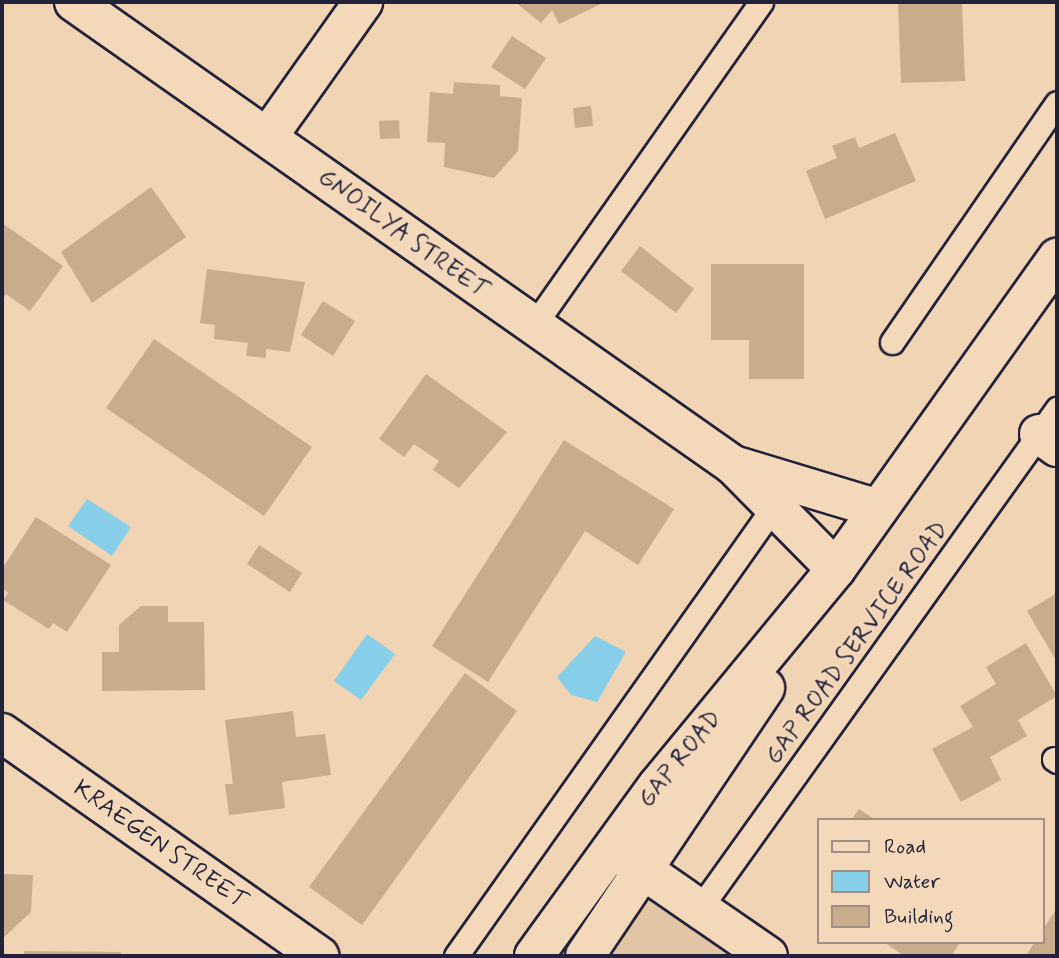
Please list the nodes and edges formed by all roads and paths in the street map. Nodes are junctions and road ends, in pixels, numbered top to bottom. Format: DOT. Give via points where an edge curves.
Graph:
graph roads {
  1 [pos="74,2"];
  2 [pos="363,2"];
  3 [pos="761,2"];
  4 [pos="1057,103"];
  5 [pos="269,135"];
  6 [pos="1057,258"];
  7 [pos="532,328"];
  8 [pos="892,342"];
  9 [pos="1051,430"];
  10 [pos="733,465"];
  11 [pos="772,509"];
  12 [pos="879,509"];
  13 [pos="836,569"];
  14 [pos="2,733"];
  15 [pos="609,848"];
  16 [pos="644,870"];
  17 [pos="700,908"];
  18 [pos="751,951"];
  19 [pos="319,956"];
  20 [pos="456,956"];
  21 [pos="534,956"];
  22 [pos="585,956"];
  1 -- 5 [label="street, GNOILYA STREET"];
  2 -- 5 [label="street"];
  3 -- 7 [label="lane"];
  4 -- 8 [label="lane"];
  5 -- 7 [label="street, GNOILYA STREET"];
  6 -- 12 [label="street, GAP ROAD"];
  7 -- 10 [label="street, GNOILYA STREET"];
  9 -- 17 [label="lane, GAP ROAD SERVICE ROAD"];
  10 -- 11 [label="street, GNOILYA STREET"];
  10 -- 12 [label="street, GNOILYA STREET"];
  11 -- 13 [label="street, GNOILYA STREET"];
  11 -- 20 [label="lane"];
  12 -- 13 [label="street, GAP ROAD"];
  13 -- 15 [label="street, GAP ROAD"];
  13 -- 16 [label="street, GAP ROAD"];
  14 -- 19 [label="street, KRAEGEN STREET"];
  15 -- 16 [label="street"];
  15 -- 21 [label="street, GAP ROAD"];
  16 -- 17 [label="street"];
  16 -- 22 [label="street, GAP ROAD"];
  17 -- 18 [label="street"];
}
